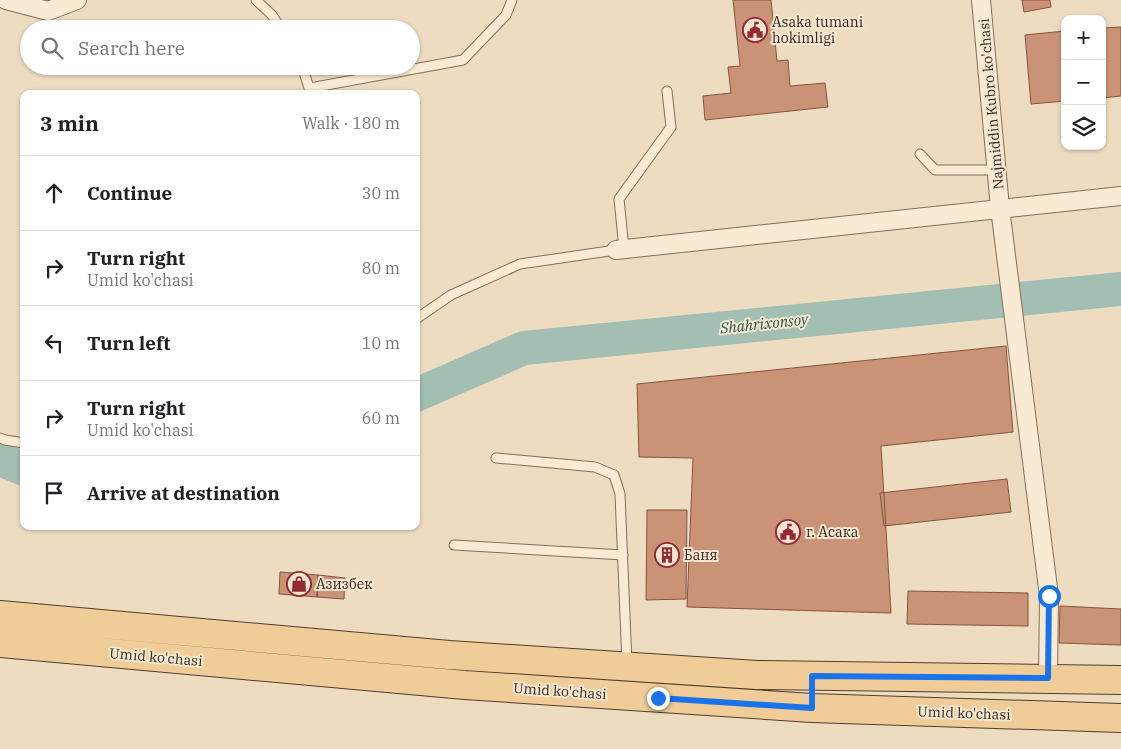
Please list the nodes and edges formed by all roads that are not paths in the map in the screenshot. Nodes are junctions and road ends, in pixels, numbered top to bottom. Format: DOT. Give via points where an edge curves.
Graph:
graph roads {
  1 [pos="6,0"];
  2 [pos="77,0"];
  3 [pos="256,0"];
  4 [pos="512,0"];
  5 [pos="981,0"];
  6 [pos="275,20"];
  7 [pos="420,69"];
  8 [pos="305,75"];
  9 [pos="389,75"];
  10 [pos="311,90"];
  11 [pos="316,90"];
  12 [pos="667,91"];
  13 [pos="920,154"];
  14 [pos="996,170"];
  15 [pos="1121,196"];
  16 [pos="1000,208"];
  17 [pos="620,250"];
  18 [pos="420,316"];
  19 [pos="0,438"];
  20 [pos="20,442"];
  21 [pos="496,458"];
  22 [pos="454,545"];
  23 [pos="623,555"];
  24 [pos="0,615"];
  25 [pos="0,643"];
  26 [pos="627,667"];
  27 [pos="812,676"];
  28 [pos="1048,678"];
  29 [pos="1121,680"];
  30 [pos="812,708"];
  31 [pos="1121,718"];
  1 -- 2 [label="street" via="48,12"];
  3 -- 6 [label="lane"];
  4 -- 7 [label="lane" via="506,14 463,60"];
  5 -- 14 [label="street, Najmiddin Kubro ko'chasi"];
  8 -- 10 [label="lane"];
  9 -- 11 [label="lane"];
  12 -- 17 [label="lane" via="671,127 619,199"];
  13 -- 14 [label="lane" via="935,170"];
  14 -- 16 [label="street, Najmiddin Kubro ko'chasi"];
  15 -- 16 [label="street"];
  16 -- 17 [label="street"];
  16 -- 28 [label="street, Najmiddin Kubro ko'chasi" via="1049,596"];
  17 -- 18 [label="lane" via="520,264 451,295"];
  19 -- 20 [label="lane"];
  21 -- 23 [label="lane" via="595,467 614,475 620,494"];
  22 -- 23 [label="lane"];
  23 -- 26 [label="lane"];
  24 -- 26 [label="main road, Umid ko'chasi" via="439,654"];
  25 -- 30 [label="main road, Umid ko'chasi" via="465,685"];
  26 -- 27 [label="main road, Umid ko'chasi"];
  27 -- 28 [label="main road, Umid ko'chasi"];
  27 -- 30 [label="main road"];
  28 -- 29 [label="main road, Umid ko'chasi"];
  30 -- 31 [label="main road, Umid ko'chasi"];
}
